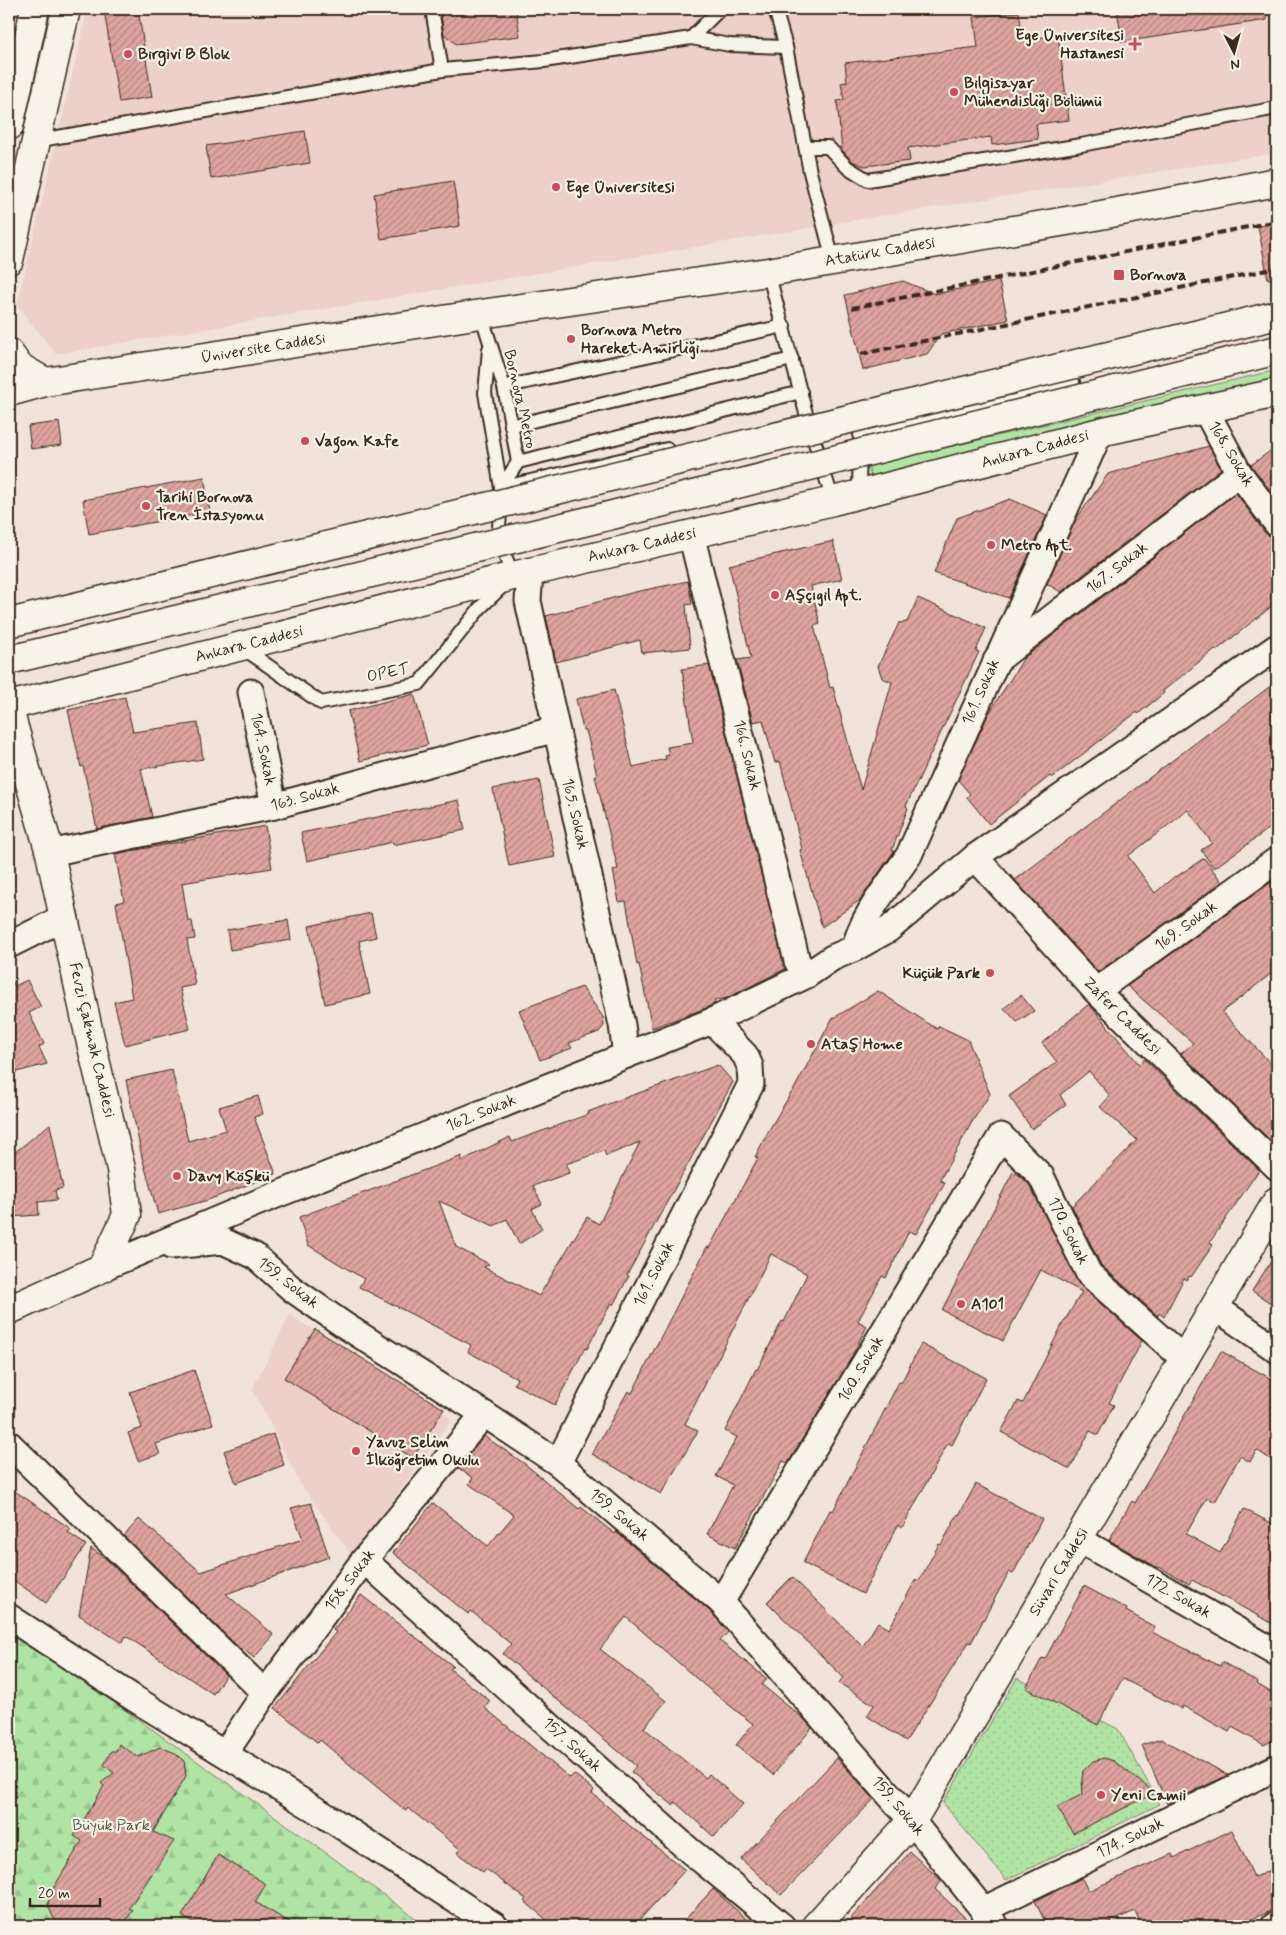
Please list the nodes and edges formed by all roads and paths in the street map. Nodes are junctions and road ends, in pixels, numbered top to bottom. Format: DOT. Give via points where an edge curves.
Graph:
graph roads {
  1 [pos="35,9"];
  2 [pos="66,9"];
  3 [pos="432,9"];
  4 [pos="720,9"];
  5 [pos="775,9"];
  6 [pos="691,38"];
  7 [pos="786,46"];
  8 [pos="442,70"];
  9 [pos="1277,108"];
  10 [pos="9,126"];
  11 [pos="35,141"];
  12 [pos="806,147"];
  13 [pos="1277,182"];
  14 [pos="9,260"];
  15 [pos="833,260"];
  16 [pos="768,272"];
  17 [pos="481,314"];
  18 [pos="1277,315"];
  19 [pos="784,326"];
  20 [pos="490,342"];
  21 [pos="1277,350"];
  22 [pos="9,353"];
  23 [pos="792,358"];
  24 [pos="45,382"];
  25 [pos="1073,382"];
  26 [pos="504,387"];
  27 [pos="9,392"];
  28 [pos="801,392"];
  29 [pos="1277,393"];
  30 [pos="1205,408"];
  31 [pos="807,417"];
  32 [pos="512,426"];
  33 [pos="750,430"];
  34 [pos="1100,432"];
  35 [pos="683,446"];
  36 [pos="819,454"];
  37 [pos="518,462"];
  38 [pos="1239,473"];
  39 [pos="501,488"];
  40 [pos="859,494"];
  41 [pos="615,501"];
  42 [pos="833,501"];
  43 [pos="1277,524"];
  44 [pos="691,534"];
  45 [pos="522,574"];
  46 [pos="9,623"];
  47 [pos="241,646"];
  48 [pos="1277,646"];
  49 [pos="9,660"];
  50 [pos="994,663"];
  51 [pos="251,692"];
  52 [pos="9,706"];
  53 [pos="9,710"];
  54 [pos="556,729"];
  55 [pos="274,806"];
  56 [pos="50,853"];
  57 [pos="975,856"];
  58 [pos="1277,860"];
  59 [pos="65,917"];
  60 [pos="9,945"];
  61 [pos="855,948"];
  62 [pos="807,975"];
  63 [pos="1096,991"];
  64 [pos="712,1021"];
  65 [pos="626,1056"];
  66 [pos="1001,1136"];
  67 [pos="1277,1167"];
  68 [pos="1277,1201"];
  69 [pos="146,1249"];
  70 [pos="102,1268"];
  71 [pos="1215,1307"];
  72 [pos="9,1310"];
  73 [pos="1277,1350"];
  74 [pos="1185,1360"];
  75 [pos="484,1414"];
  76 [pos="9,1444"];
  77 [pos="558,1464"];
  78 [pos="1078,1539"];
  79 [pos="364,1560"];
  80 [pos="721,1602"];
  81 [pos="9,1617"];
  82 [pos="1277,1653"];
  83 [pos="265,1693"];
  84 [pos="225,1753"];
  85 [pos="1277,1767"];
  86 [pos="912,1821"];
  87 [pos="989,1918"];
  88 [pos="495,1926"];
  89 [pos="782,1926"];
  90 [pos="816,1926"];
  1 -- 10 [label="main road"];
  2 -- 11 [label="main road"];
  3 -- 8 [label="lane"];
  4 -- 6 [label="lane"];
  5 -- 7 [label="lane"];
  6 -- 7 [label="lane" via="730,46"];
  6 -- 8 [label="lane" via="544,61"];
  7 -- 12 [label="lane"];
  8 -- 11 [label="lane"];
  9 -- 12 [label="lane" via="868,180 846,167 828,147"];
  11 -- 14 [label="main road"];
  12 -- 15 [label="lane"];
  13 -- 15 [label="main road, Atatürk Caddesi"];
  15 -- 16 [label="main road, Atatürk Caddesi"];
  16 -- 17 [label="main road, Atatürk Caddesi"];
  16 -- 19 [label="lane"];
  17 -- 20 [label="lane, Bornova Metro"];
  17 -- 24 [label="main road, Üniversite Caddesi"];
  18 -- 46 [label="main road, bridge"];
  19 -- 23 [label="lane"];
  19 -- 26 [label="lane"];
  20 -- 26 [label="lane, Bornova Metro"];
  20 -- 39 [label="lane" via="485,393"];
  21 -- 49 [label="main road, bridge" via="572,525"];
  22 -- 24 [label="main road" via="19,367"];
  23 -- 28 [label="lane"];
  23 -- 32 [label="lane"];
  24 -- 27 [label="main road, Üniversite Caddesi"];
  25 -- 40 [label="lane" via="860,435"];
  26 -- 32 [label="lane, Bornova Metro"];
  28 -- 31 [label="lane"];
  28 -- 37 [label="lane"];
  29 -- 30 [label="main road, Ankara Caddesi"];
  30 -- 34 [label="main road, Ankara Caddesi"];
  30 -- 38 [label="street, 168. Sokak"];
  31 -- 33 [label="lane"];
  31 -- 36 [label="lane"];
  32 -- 37 [label="lane, Bornova Metro"];
  34 -- 40 [label="main road, Ankara Caddesi"];
  34 -- 50 [label="street, 161. Sokak"];
  35 -- 39 [label="lane"];
  36 -- 41 [label="lane"];
  36 -- 42 [label="lane"];
  37 -- 39 [label="lane, Bornova Metro"];
  38 -- 43 [label="street, 168. Sokak"];
  38 -- 50 [label="street, 167. Sokak"];
  39 -- 45 [label="lane" via="504,553"];
  40 -- 42 [label="main road, Ankara Caddesi"];
  42 -- 44 [label="main road, Ankara Caddesi"];
  44 -- 45 [label="main road, Ankara Caddesi"];
  44 -- 62 [label="street, 166. Sokak" via="797,961"];
  45 -- 47 [label="main road, Ankara Caddesi"];
  45 -- 47 [label="lane, OPET" via="480,608 419,684 321,703"];
  45 -- 54 [label="street, 165. Sokak"];
  47 -- 52 [label="main road, Ankara Caddesi"];
  48 -- 57 [label="street, 162. Sokak"];
  50 -- 61 [label="street, 161. Sokak" via="909,855 875,904 857,937"];
  51 -- 55 [label="street, 164. Sokak"];
  53 -- 56 [label="main road, Fevzi Çakmak Caddesi"];
  54 -- 55 [label="street, 163. Sokak"];
  54 -- 65 [label="street, 165. Sokak"];
  55 -- 56 [label="street, 163. Sokak"];
  56 -- 59 [label="main road, Fevzi Çakmak Caddesi"];
  57 -- 61 [label="street, 162. Sokak" via="889,929"];
  57 -- 63 [label="street, Zafer Caddesi"];
  58 -- 63 [label="street, 169. Sokak"];
  59 -- 60 [label="street"];
  59 -- 70 [label="main road, Fevzi Çakmak Caddesi" via="88,1034 121,1169 127,1215"];
  61 -- 62 [label="street, 162. Sokak" via="832,958"];
  62 -- 64 [label="street, 162. Sokak"];
  63 -- 67 [label="street, Zafer Caddesi"];
  64 -- 65 [label="street, 162. Sokak"];
  64 -- 77 [label="street, 161. Sokak" via="745,1055 750,1066 750,1084"];
  65 -- 69 [label="street, 162. Sokak"];
  66 -- 74 [label="street, 170. Sokak" via="1041,1176 1088,1274"];
  66 -- 80 [label="street, 160. Sokak"];
  68 -- 71 [label="main road, Süvari Caddesi"];
  69 -- 70 [label="street, 162. Sokak"];
  69 -- 75 [label="street, 159. Sokak" via="223,1241 255,1256 300,1294"];
  70 -- 72 [label="main road"];
  71 -- 73 [label="street"];
  71 -- 74 [label="main road, Süvari Caddesi"];
  74 -- 78 [label="main road, Süvari Caddesi"];
  75 -- 77 [label="street, 159. Sokak"];
  75 -- 79 [label="street, 158. Sokak"];
  76 -- 83 [label="street"];
  77 -- 80 [label="street, 159. Sokak"];
  78 -- 82 [label="street, 172. Sokak"];
  78 -- 86 [label="main road, Süvari Caddesi"];
  79 -- 83 [label="street, 158. Sokak"];
  79 -- 89 [label="street, 157. Sokak" via="689,1850"];
  80 -- 86 [label="street, 159. Sokak"];
  81 -- 84 [label="street"];
  83 -- 84 [label="street, 158. Sokak"];
  84 -- 88 [label="street"];
  85 -- 87 [label="street, 174. Sokak"];
  86 -- 87 [label="street, 159. Sokak"];
  86 -- 90 [label="main road, Süvari Caddesi"];
}
